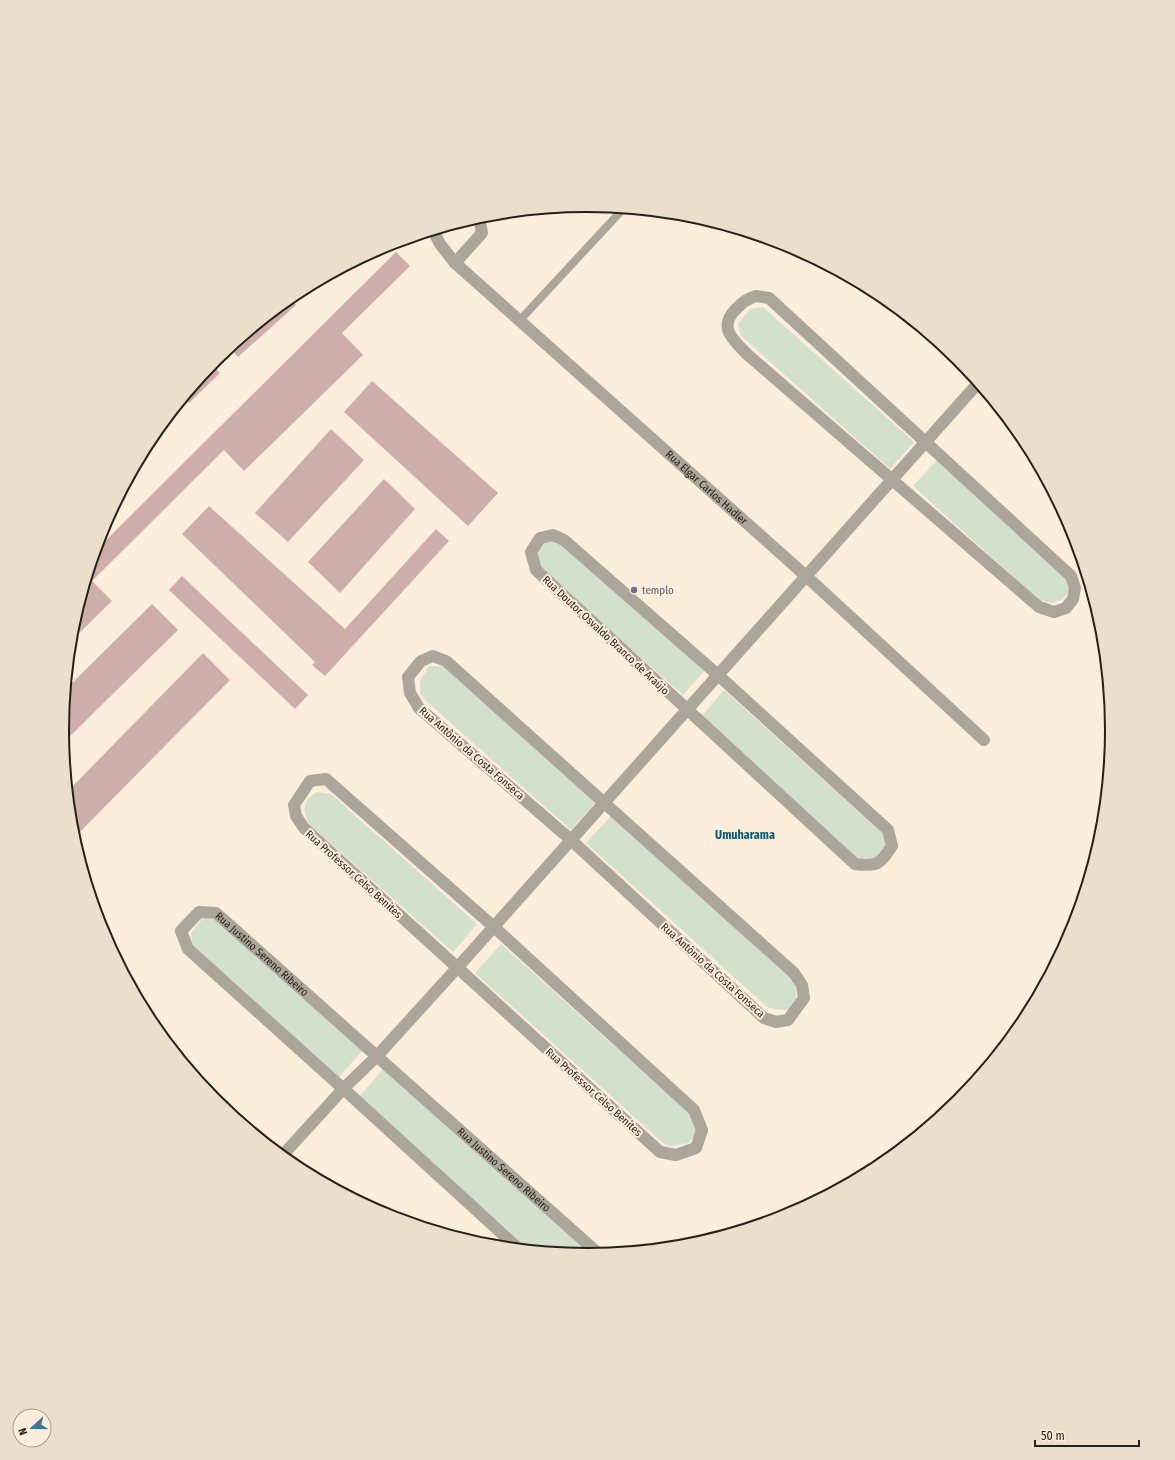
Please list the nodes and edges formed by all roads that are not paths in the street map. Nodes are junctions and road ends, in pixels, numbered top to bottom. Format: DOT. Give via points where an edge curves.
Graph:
graph roads {
  1 [pos="619,213"];
  2 [pos="480,222"];
  3 [pos="435,235"];
  4 [pos="455,263"];
  5 [pos="520,320"];
  6 [pos="975,386"];
  7 [pos="926,442"];
  8 [pos="892,479"];
  9 [pos="806,576"];
  10 [pos="718,675"];
  11 [pos="687,710"];
  12 [pos="984,740"];
  13 [pos="604,803"];
  14 [pos="571,840"];
  15 [pos="494,927"];
  16 [pos="457,968"];
  17 [pos="378,1055"];
  18 [pos="343,1089"];
  19 [pos="286,1151"];
  20 [pos="512,1243"];
  21 [pos="591,1248"];
  1 -- 5 [label="lane"];
  2 -- 4 [label="street" via="482,233"];
  3 -- 4 [label="street, Rua Elgar Carlos Hadler"];
  4 -- 5 [label="street, Rua Elgar Carlos Hadler"];
  5 -- 9 [label="street, Rua Elgar Carlos Hadler"];
  6 -- 7 [label="street"];
  7 -- 8 [label="street"];
  7 -- 8 [label="street" via="1071,576 1075,588 1073,599 1066,608 1054,612 1039,607"];
  7 -- 8 [label="street" via="769,298 756,296 746,299 730,315 727,324 732,339"];
  8 -- 9 [label="street"];
  9 -- 10 [label="street"];
  9 -- 12 [label="street, Rua Elgar Carlos Hadler"];
  10 -- 11 [label="street"];
  10 -- 11 [label="street, Rua Doutor Osvaldo Branco de Araújo" via="564,540 553,535 540,538 531,552 536,570"];
  10 -- 11 [label="street, Rua Doutor Osvaldo Branco de Araújo" via="888,830 892,846 881,862 867,866 855,864"];
  11 -- 13 [label="street"];
  13 -- 14 [label="street"];
  13 -- 14 [label="street, Rua Antônio da Costa Fonseca" via="446,661 433,656 421,661 408,677 410,693 419,708"];
  13 -- 14 [label="street, Rua Antônio da Costa Fonseca" via="794,973 802,985 804,998 788,1020 776,1022 764,1018"];
  14 -- 15 [label="street"];
  15 -- 16 [label="street"];
  15 -- 16 [label="street, Rua Professor Celso Benites" via="326,780 310,781 294,805 296,816 304,828"];
  15 -- 16 [label="street, Rua Professor Celso Benites" via="694,1110 702,1130 696,1148 676,1155 660,1152"];
  16 -- 17 [label="street"];
  17 -- 18 [label="street"];
  17 -- 18 [label="street, Rua Justino Sereno Ribeiro" via="216,913 199,912 181,931 188,949"];
  17 -- 21 [label="street, Rua Justino Sereno Ribeiro"];
  18 -- 19 [label="street"];
  18 -- 20 [label="street, Rua Justino Sereno Ribeiro"];
}
